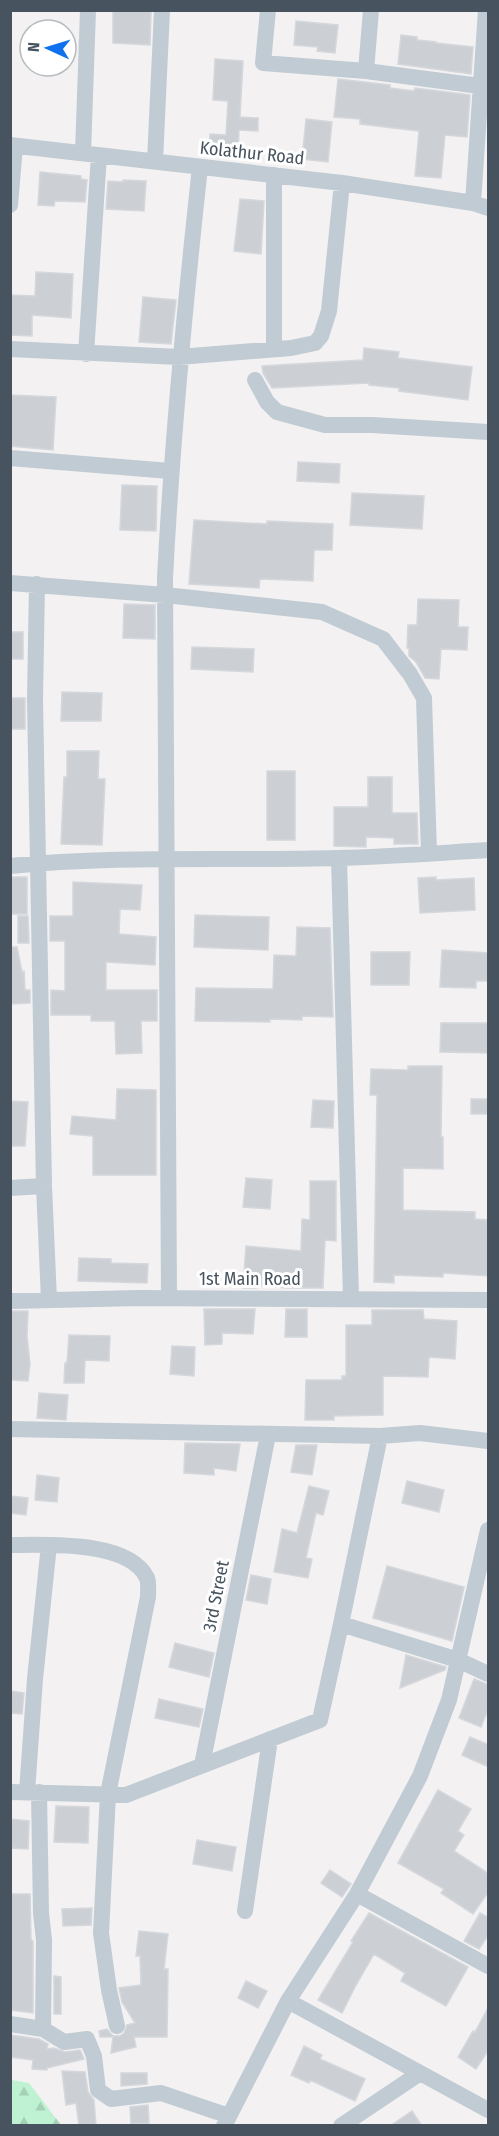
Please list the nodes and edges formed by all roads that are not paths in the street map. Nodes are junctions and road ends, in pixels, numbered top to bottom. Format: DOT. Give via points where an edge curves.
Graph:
graph roads {
  1 [pos="88,10"];
  2 [pos="162,10"];
  3 [pos="268,10"];
  4 [pos="371,10"];
  5 [pos="486,10"];
  6 [pos="366,71"];
  7 [pos="480,86"];
  8 [pos="13,146"];
  9 [pos="91,154"];
  10 [pos="155,161"];
  11 [pos="200,167"];
  12 [pos="273,175"];
  13 [pos="342,183"];
  14 [pos="10,205"];
  15 [pos="481,206"];
  16 [pos="10,349"];
  17 [pos="274,349"];
  18 [pos="86,354"];
  19 [pos="179,357"];
  20 [pos="255,380"];
  21 [pos="489,432"];
  22 [pos="10,458"];
  23 [pos="170,471"];
  24 [pos="10,583"];
  25 [pos="37,584"];
  26 [pos="165,596"];
  27 [pos="489,850"];
  28 [pos="429,853"];
  29 [pos="339,858"];
  30 [pos="167,860"];
  31 [pos="38,863"];
  32 [pos="10,866"];
  33 [pos="44,1186"];
  34 [pos="10,1188"];
  35 [pos="169,1298"];
  36 [pos="351,1298"];
  37 [pos="49,1300"];
  38 [pos="489,1300"];
  39 [pos="10,1301"];
  40 [pos="10,1429"];
  41 [pos="268,1435"];
  42 [pos="380,1436"];
  43 [pos="489,1441"];
  44 [pos="489,1530"];
  45 [pos="10,1545"];
  46 [pos="49,1545"];
  47 [pos="341,1624"];
  48 [pos="458,1660"];
  49 [pos="489,1674"];
  50 [pos="270,1739"];
  51 [pos="202,1766"];
  52 [pos="26,1792"];
  53 [pos="108,1794"];
  54 [pos="357,1894"];
  55 [pos="245,1911"];
  56 [pos="489,1966"];
  57 [pos="288,2001"];
  58 [pos="10,2024"];
  59 [pos="117,2026"];
  60 [pos="43,2029"];
  61 [pos="420,2073"];
  62 [pos="489,2110"];
  63 [pos="227,2121"];
  64 [pos="341,2126"];
  1 -- 9 [label="street"];
  2 -- 10 [label="street"];
  3 -- 6 [label="street" via="263,63"];
  4 -- 6 [label="street"];
  5 -- 7 [label="street"];
  6 -- 7 [label="street"];
  7 -- 15 [label="street"];
  8 -- 9 [label="street, Kolathur Road"];
  8 -- 14 [label="street"];
  9 -- 10 [label="street, Kolathur Road"];
  9 -- 18 [label="street"];
  10 -- 11 [label="street, Kolathur Road"];
  11 -- 12 [label="street, Kolathur Road"];
  11 -- 19 [label="street"];
  12 -- 13 [label="street, Kolathur Road"];
  12 -- 17 [label="street"];
  13 -- 15 [label="street, Kolathur Road"];
  13 -- 17 [label="street" via="329,311 321,336 315,343"];
  16 -- 18 [label="street"];
  17 -- 19 [label="street"];
  18 -- 19 [label="street"];
  19 -- 23 [label="street"];
  20 -- 21 [label="street" via="277,412 325,425"];
  22 -- 23 [label="street"];
  23 -- 26 [label="street"];
  24 -- 25 [label="street"];
  25 -- 26 [label="street"];
  25 -- 31 [label="street"];
  26 -- 28 [label="street" via="322,612 383,639 424,698"];
  26 -- 30 [label="street"];
  27 -- 28 [label="street"];
  28 -- 29 [label="street"];
  29 -- 30 [label="street"];
  29 -- 36 [label="street"];
  30 -- 31 [label="street"];
  30 -- 35 [label="street"];
  31 -- 32 [label="street"];
  31 -- 33 [label="street"];
  33 -- 34 [label="street"];
  33 -- 37 [label="street"];
  35 -- 36 [label="street, 1st Main Road"];
  35 -- 37 [label="street, 1st Main Road"];
  36 -- 38 [label="street, 1st Main Road"];
  37 -- 39 [label="street, 1st Main Road"];
  40 -- 41 [label="street"];
  41 -- 42 [label="street"];
  41 -- 51 [label="street, 3rd Street"];
  42 -- 43 [label="street" via="420,1433"];
  42 -- 47 [label="street"];
  44 -- 48 [label="street"];
  45 -- 46 [label="street"];
  46 -- 52 [label="street"];
  46 -- 53 [label="street" via="112,1552 136,1563 148,1579 148,1597"];
  47 -- 48 [label="street"];
  47 -- 50 [label="street" via="320,1720"];
  48 -- 49 [label="street"];
  48 -- 54 [label="street" via="449,1700 420,1776"];
  50 -- 51 [label="street"];
  50 -- 55 [label="street"];
  51 -- 53 [label="street" via="126,1795"];
  52 -- 53 [label="street"];
  52 -- 60 [label="street" via="44,1940"];
  53 -- 59 [label="street" via="101,1933"];
  54 -- 56 [label="street"];
  54 -- 57 [label="street"];
  57 -- 61 [label="street"];
  57 -- 63 [label="street"];
  58 -- 60 [label="street"];
  60 -- 63 [label="street" via="64,2042 87,2039 94,2056 98,2090 111,2099 161,2093"];
  61 -- 62 [label="street"];
  61 -- 64 [label="street"];
}
